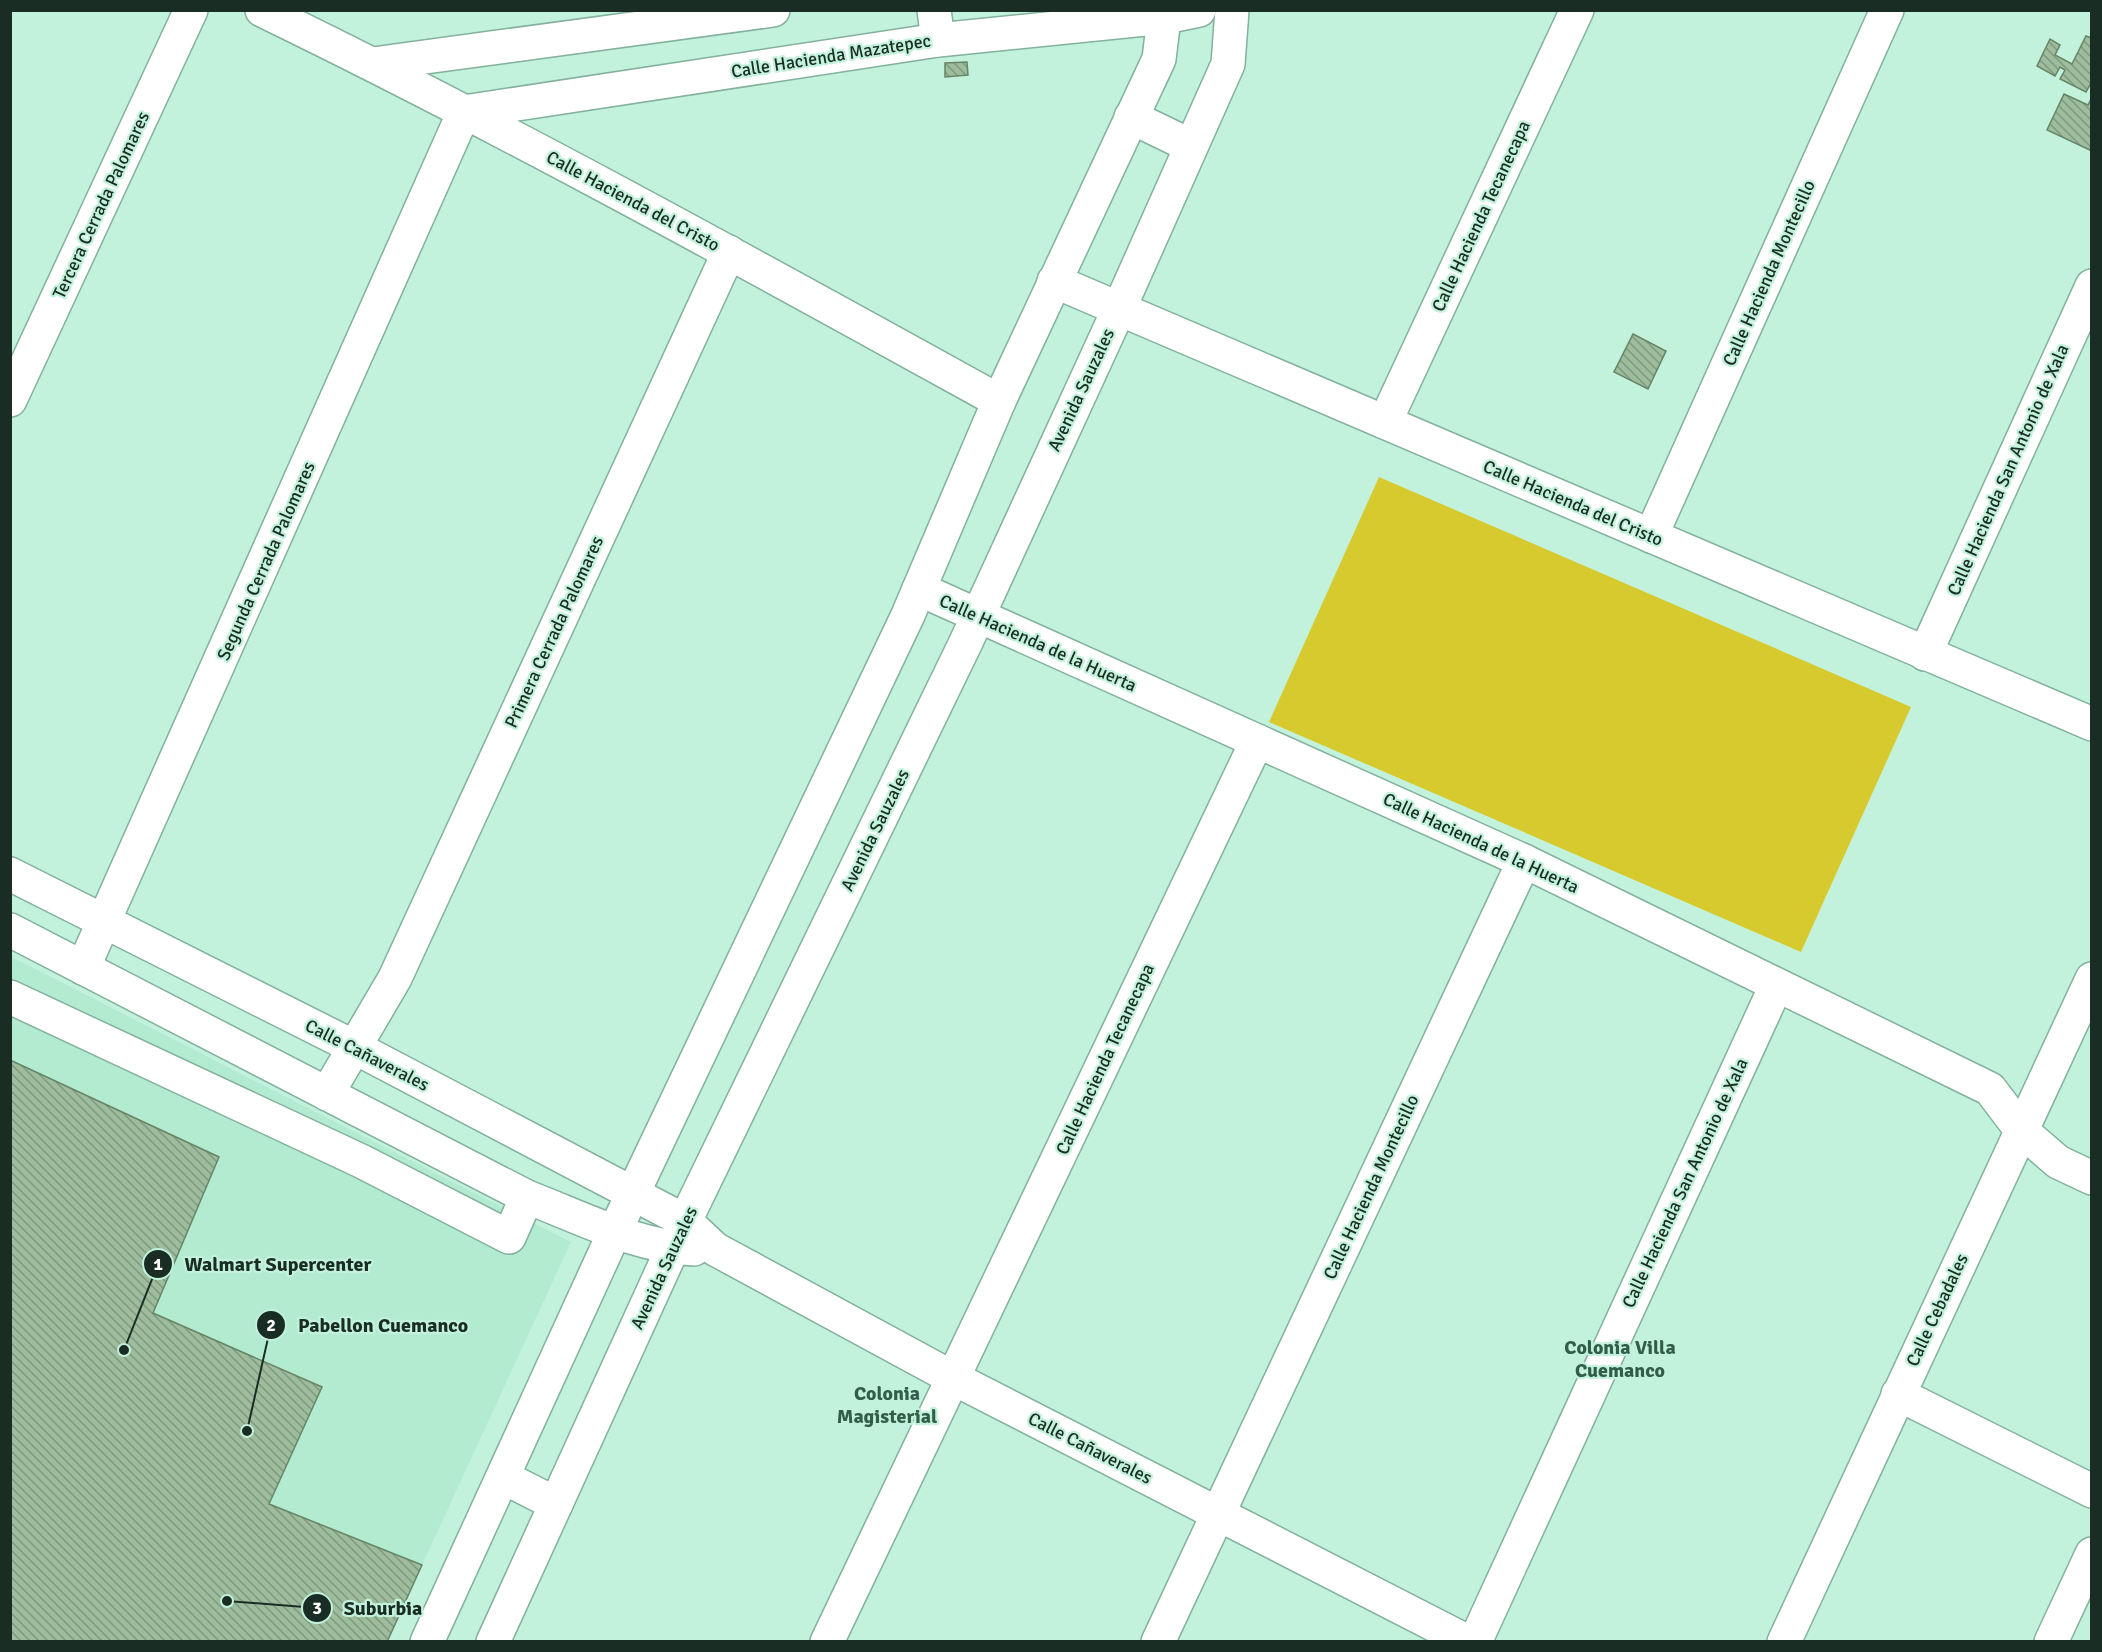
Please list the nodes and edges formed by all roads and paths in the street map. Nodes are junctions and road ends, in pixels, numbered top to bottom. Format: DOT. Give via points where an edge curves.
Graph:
graph roads {
  1 [pos="191,10"];
  2 [pos="262,10"];
  3 [pos="773,10"];
  4 [pos="1199,10"];
  5 [pos="1232,10"];
  6 [pos="1577,10"];
  7 [pos="1887,10"];
  8 [pos="1165,14"];
  9 [pos="936,25"];
  10 [pos="373,64"];
  11 [pos="464,112"];
  12 [pos="1131,117"];
  13 [pos="1191,146"];
  14 [pos="729,252"];
  15 [pos="1054,281"];
  16 [pos="2091,286"];
  17 [pos="1119,309"];
  18 [pos="10,400"];
  19 [pos="999,401"];
  20 [pos="1385,422"];
  21 [pos="1651,536"];
  22 [pos="919,589"];
  23 [pos="978,616"];
  24 [pos="1925,654"];
  25 [pos="2091,724"];
  26 [pos="1257,741"];
  27 [pos="1524,861"];
  28 [pos="10,874"];
  29 [pos="104,923"];
  30 [pos="10,930"];
  31 [pos="83,968"];
  32 [pos="2091,979"];
  33 [pos="1776,986"];
  34 [pos="10,997"];
  35 [pos="356,1048"];
  36 [pos="327,1094"];
  37 [pos="2021,1130"];
  38 [pos="2091,1178"];
  39 [pos="634,1194"];
  40 [pos="527,1197"];
  41 [pos="615,1231"];
  42 [pos="679,1235"];
  43 [pos="954,1378"];
  44 [pos="1898,1394"];
  45 [pos="503,1477"];
  46 [pos="2091,1491"];
  47 [pos="556,1504"];
  48 [pos="1217,1513"];
  49 [pos="2091,1554"];
  50 [pos="427,1641"];
  51 [pos="493,1641"];
  52 [pos="827,1641"];
  53 [pos="1158,1641"];
  54 [pos="1468,1641"];
  55 [pos="1475,1641"];
  56 [pos="1784,1641"];
  57 [pos="2051,1641"];
  1 -- 18 [label="street, Tercera Cerrada Palomares"];
  2 -- 10 [label="street, Calle Hacienda del Cristo"];
  3 -- 10 [label="street"];
  4 -- 8 [label="street, Calle Hacienda Mazatepec"];
  5 -- 13 [label="street, Avenida Sauzales" via="1228,64"];
  6 -- 20 [label="street, Calle Hacienda Tecanecapa"];
  7 -- 21 [label="street, Calle Hacienda Montecillo"];
  8 -- 9 [label="street, Calle Hacienda Mazatepec"];
  8 -- 12 [label="street" via="1159,59"];
  9 -- 11 [label="street, Calle Hacienda Mazatepec"];
  10 -- 11 [label="street, Calle Hacienda del Cristo"];
  11 -- 14 [label="street, Calle Hacienda del Cristo"];
  11 -- 29 [label="street, Segunda Cerrada Palomares"];
  12 -- 13 [label="street"];
  12 -- 15 [label="street"];
  13 -- 17 [label="street, Avenida Sauzales"];
  14 -- 19 [label="street, Calle Hacienda del Cristo"];
  14 -- 35 [label="street, Primera Cerrada Palomares" via="394,978"];
  15 -- 17 [label="street, Calle Hacienda del Cristo"];
  15 -- 19 [label="street"];
  16 -- 24 [label="street, Calle Hacienda San Antonio de Xala"];
  17 -- 20 [label="street, Calle Hacienda del Cristo"];
  17 -- 23 [label="street, Avenida Sauzales"];
  19 -- 22 [label="street"];
  20 -- 21 [label="street, Calle Hacienda del Cristo"];
  21 -- 24 [label="street, Calle Hacienda del Cristo"];
  22 -- 23 [label="street, Calle Hacienda de la Huerta"];
  22 -- 39 [label="street"];
  23 -- 26 [label="street, Calle Hacienda de la Huerta"];
  23 -- 42 [label="street, Avenida Sauzales"];
  24 -- 25 [label="street, Calle Hacienda del Cristo"];
  26 -- 27 [label="street, Calle Hacienda de la Huerta"];
  26 -- 43 [label="street, Calle Hacienda Tecanecapa"];
  27 -- 33 [label="street, Calle Hacienda de la Huerta"];
  27 -- 48 [label="street, Calle Hacienda Montecillo"];
  28 -- 29 [label="street, Calle Cañaverales"];
  29 -- 31 [label="street, Segunda Cerrada Palomares"];
  29 -- 35 [label="street, Calle Cañaverales"];
  30 -- 31 [label="street, Calle Cañaverales"];
  31 -- 36 [label="street, Calle Cañaverales"];
  32 -- 37 [label="street, Calle Cebadales"];
  33 -- 37 [label="street, Calle Hacienda de la Huerta" via="1990,1089"];
  33 -- 55 [label="street, Calle Hacienda San Antonio de Xala"];
  34 -- 40 [label="street" via="361,1161 509,1236"];
  35 -- 36 [label="street, Primera Cerrada Palomares"];
  35 -- 39 [label="street, Calle Cañaverales"];
  36 -- 40 [label="street, Calle Cañaverales"];
  37 -- 38 [label="street, Calle Hacienda de la Huerta" via="2058,1162"];
  37 -- 44 [label="street, Calle Cebadales"];
  39 -- 41 [label="street"];
  39 -- 42 [label="street, Calle Cañaverales"];
  40 -- 41 [label="street, Calle Cañaverales"];
  41 -- 42 [label="street, Calle Cañaverales"];
  41 -- 45 [label="street"];
  42 -- 43 [label="street, Calle Cañaverales" via="715,1249"];
  42 -- 47 [label="street, Avenida Sauzales"];
  43 -- 48 [label="street, Calle Cañaverales"];
  43 -- 52 [label="street, Calle Hacienda Tecanecapa"];
  44 -- 46 [label="street"];
  44 -- 56 [label="street, Calle Cebadales"];
  45 -- 47 [label="street"];
  45 -- 50 [label="street"];
  47 -- 51 [label="street, Avenida Sauzales"];
  48 -- 53 [label="street, Calle Hacienda Montecillo"];
  48 -- 54 [label="street, Calle Cañaverales"];
  49 -- 57 [label="street"];
}
